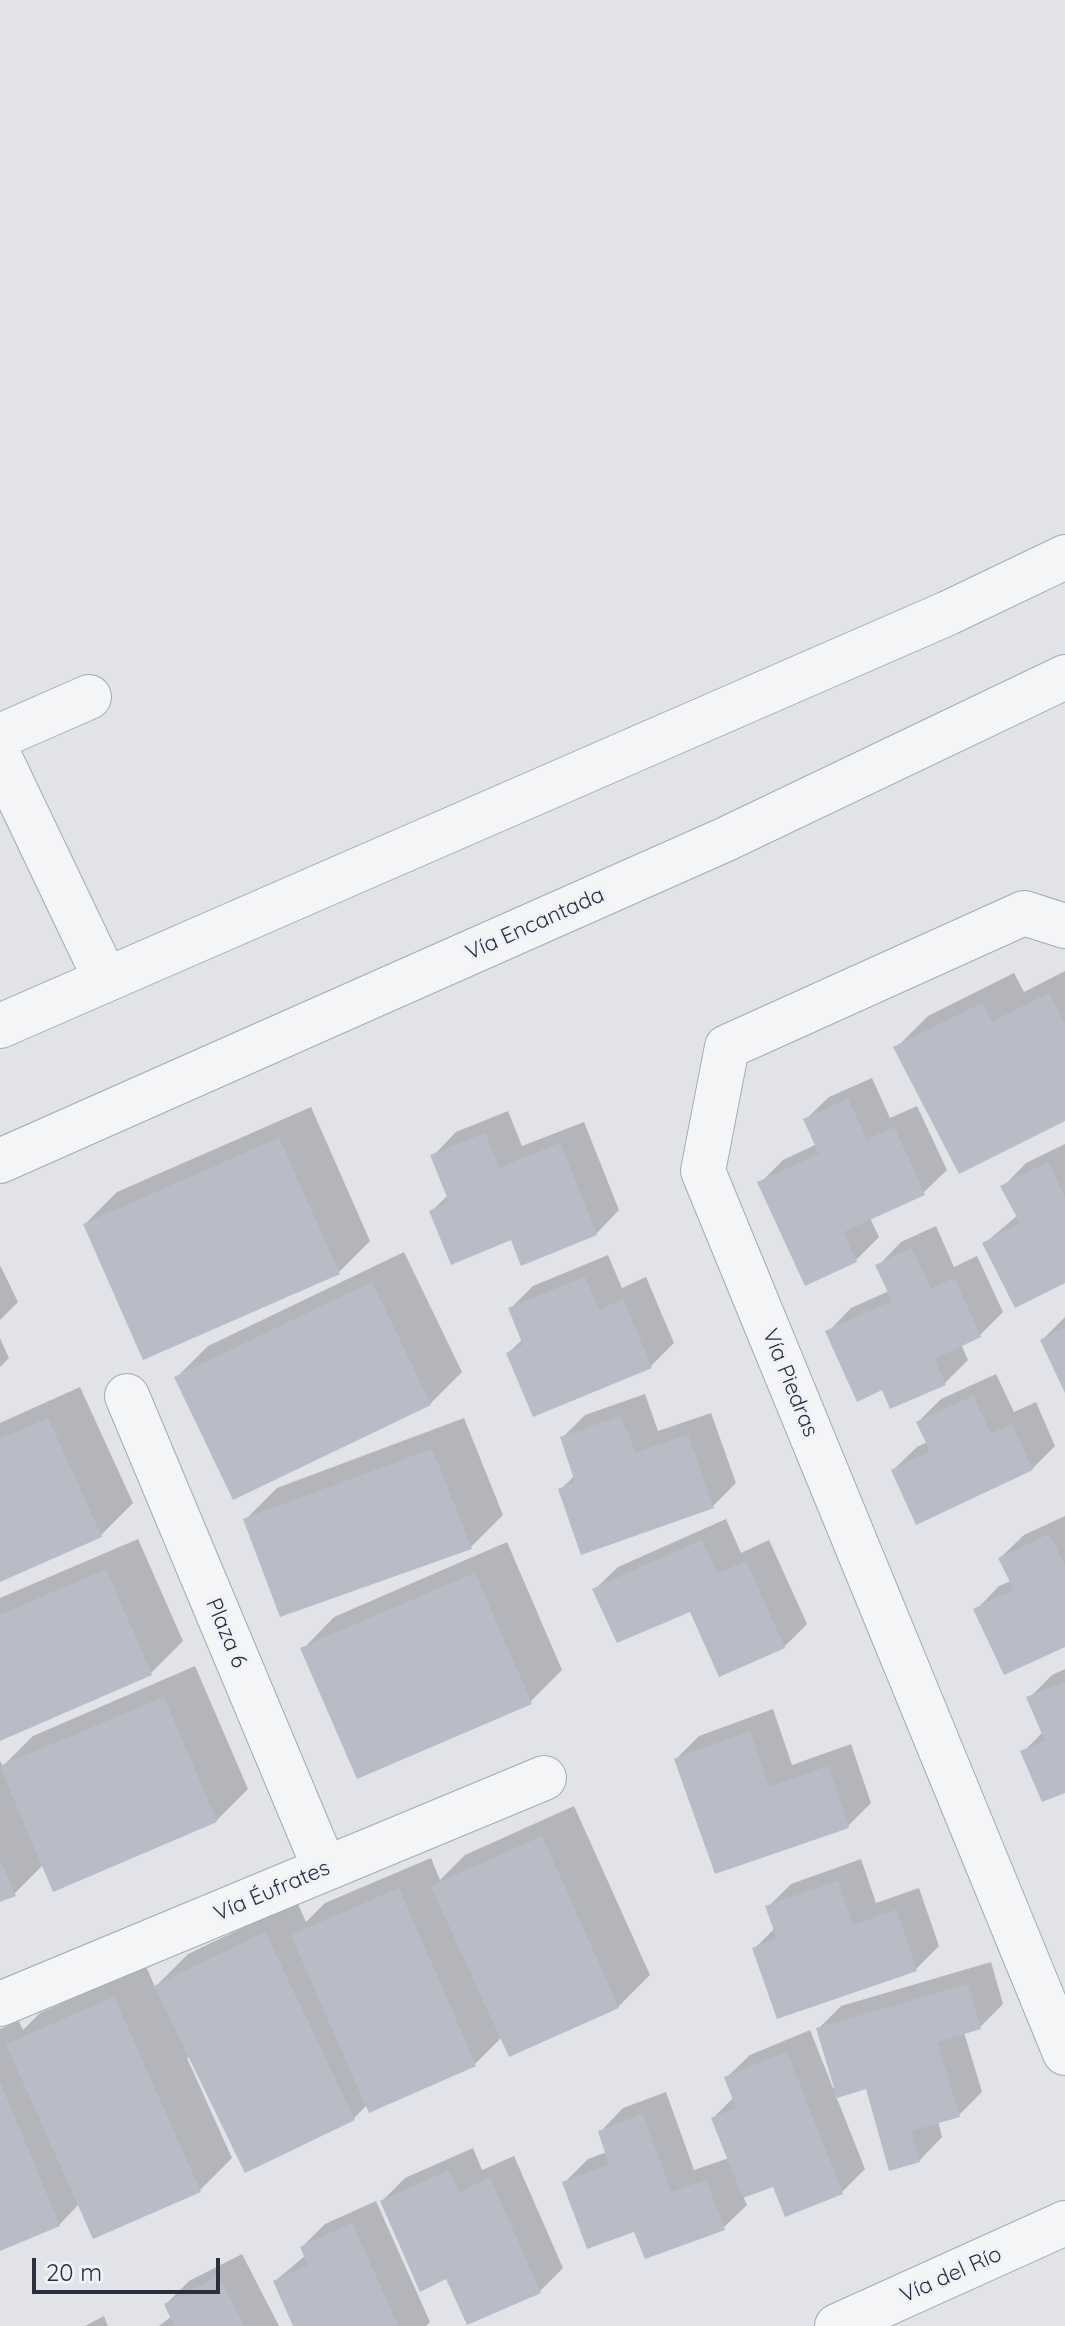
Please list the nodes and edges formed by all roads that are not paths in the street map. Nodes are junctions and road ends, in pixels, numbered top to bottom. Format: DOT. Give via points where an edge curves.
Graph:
graph roads {
  1 [pos="1065,557"];
  2 [pos="1065,677"];
  3 [pos="89,697"];
  4 [pos="0,736"];
  5 [pos="0,758"];
  6 [pos="1065,926"];
  7 [pos="105,978"];
  8 [pos="0,1026"];
  9 [pos="0,1161"];
  10 [pos="127,1396"];
  11 [pos="544,1778"];
  12 [pos="325,1869"];
  13 [pos="0,2004"];
  14 [pos="1065,2053"];
  15 [pos="1065,2223"];
  16 [pos="842,2325"];
  1 -- 7 [label="street" via="948,613"];
  2 -- 9 [label="street, Vía Encantada" via="724,840"];
  3 -- 4 [label="street"];
  5 -- 7 [label="street"];
  6 -- 14 [label="street, Vía Piedras" via="1024,913 727,1047 703,1171"];
  7 -- 8 [label="street"];
  10 -- 12 [label="street, Plaza 6"];
  11 -- 12 [label="street, Vía Éufrates"];
  12 -- 13 [label="street, Vía Éufrates"];
  15 -- 16 [label="street, Vía del Río"];
}
